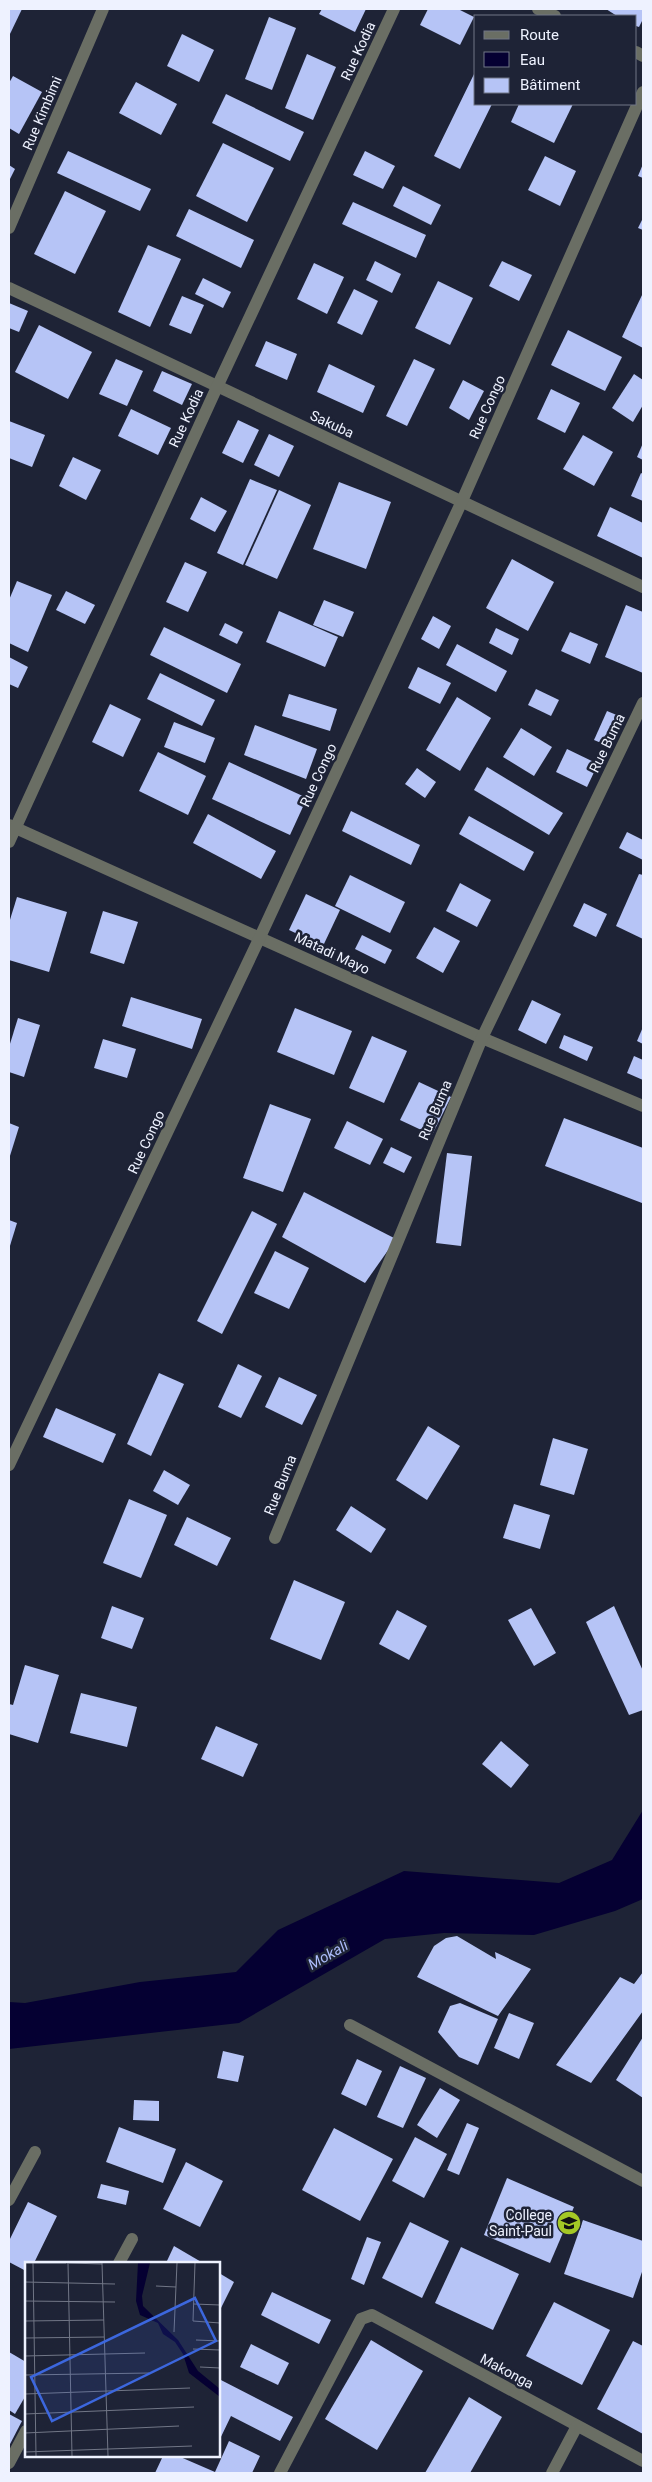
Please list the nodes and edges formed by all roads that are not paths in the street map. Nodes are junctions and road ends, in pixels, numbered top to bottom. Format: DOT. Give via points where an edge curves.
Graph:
graph roads {
  1 [pos="103,9"];
  2 [pos="394,9"];
  3 [pos="538,9"];
  4 [pos="553,15"];
  5 [pos="643,92"];
  6 [pos="9,228"];
  7 [pos="9,288"];
  8 [pos="217,387"];
  9 [pos="462,501"];
  10 [pos="643,587"];
  11 [pos="643,703"];
  12 [pos="12,826"];
  13 [pos="9,842"];
  14 [pos="260,937"];
  15 [pos="482,1038"];
  16 [pos="643,1106"];
  17 [pos="9,1465"];
  18 [pos="275,1538"];
  19 [pos="350,2025"];
  20 [pos="35,2152"];
  21 [pos="643,2182"];
  22 [pos="9,2200"];
  23 [pos="132,2239"];
  24 [pos="120,2262"];
  25 [pos="577,2426"];
  26 [pos="25,2433"];
  27 [pos="643,2461"];
  28 [pos="9,2463"];
  29 [pos="280,2473"];
  30 [pos="552,2473"];
  1 -- 6 [label="street, Rue Kimbimi"];
  2 -- 8 [label="street, Rue Kodia"];
  3 -- 4 [label="street"];
  5 -- 9 [label="street, Rue Congo"];
  7 -- 8 [label="street, Sakuba"];
  8 -- 9 [label="street, Sakuba"];
  8 -- 12 [label="street, Rue Kodia"];
  9 -- 10 [label="street, Sakuba"];
  9 -- 14 [label="street, Rue Congo"];
  11 -- 15 [label="street, Rue Buma"];
  12 -- 13 [label="street, Rue Kodia"];
  12 -- 14 [label="street, Matadi Mayo"];
  14 -- 15 [label="street, Matadi Mayo"];
  14 -- 17 [label="street, Rue Congo"];
  15 -- 16 [label="street, Matadi Mayo"];
  15 -- 18 [label="street, Rue Buma"];
  19 -- 21 [label="street"];
  20 -- 22 [label="street"];
  23 -- 24 [label="street"];
  25 -- 27 [label="street, Makonga"];
  25 -- 29 [label="street, Makonga" via="372,2315 365,2316"];
  25 -- 30 [label="street"];
  26 -- 28 [label="street"];
}
